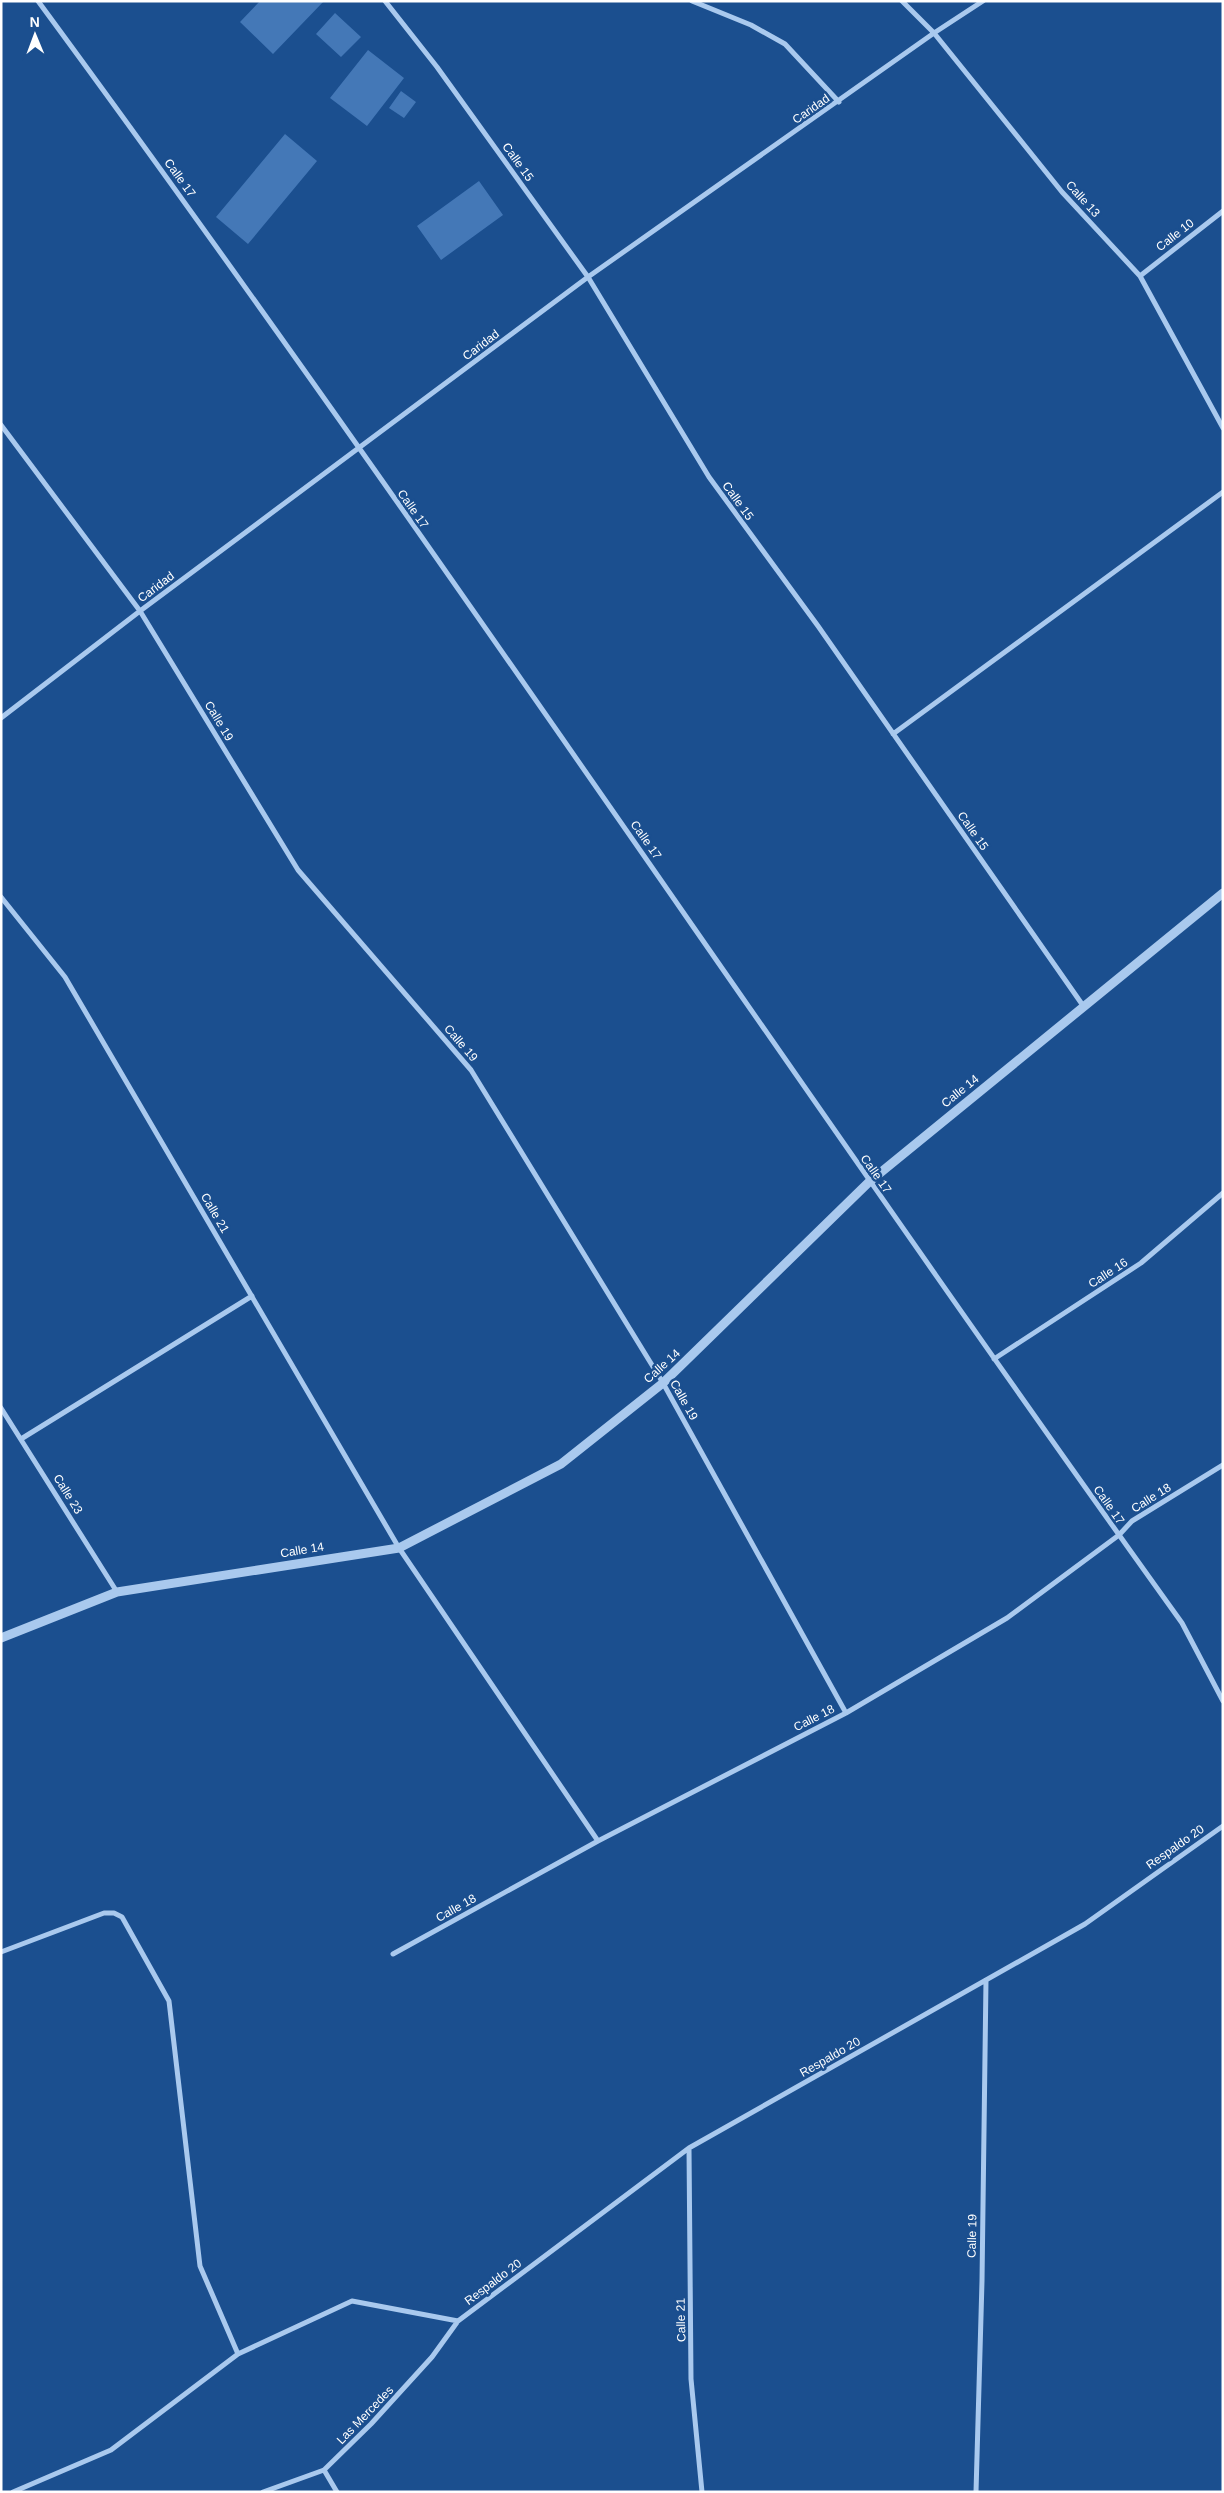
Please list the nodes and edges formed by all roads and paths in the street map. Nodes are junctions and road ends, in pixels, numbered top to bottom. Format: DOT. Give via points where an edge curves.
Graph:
graph roads {
  1 [pos="38,1"];
  2 [pos="385,1"];
  3 [pos="692,1"];
  4 [pos="902,1"];
  5 [pos="983,1"];
  6 [pos="934,34"];
  7 [pos="839,102"];
  8 [pos="1223,211"];
  9 [pos="1140,276"];
  10 [pos="588,277"];
  11 [pos="1,425"];
  12 [pos="1223,428"];
  13 [pos="358,450"];
  14 [pos="1223,492"];
  15 [pos="140,611"];
  16 [pos="1,718"];
  17 [pos="893,734"];
  18 [pos="1223,893"];
  19 [pos="1,897"];
  20 [pos="1084,1007"];
  21 [pos="869,1182"];
  22 [pos="1223,1192"];
  23 [pos="252,1296"];
  24 [pos="994,1360"];
  25 [pos="663,1383"];
  26 [pos="1,1408"];
  27 [pos="21,1439"];
  28 [pos="1223,1465"];
  29 [pos="1119,1536"];
  30 [pos="399,1548"];
  31 [pos="117,1592"];
  32 [pos="1,1638"];
  33 [pos="1223,1701"];
  34 [pos="846,1713"];
  35 [pos="1223,1826"];
  36 [pos="598,1841"];
  37 [pos="1,1952"];
  38 [pos="392,1954"];
  39 [pos="986,1980"];
  40 [pos="689,2148"];
  41 [pos="458,2321"];
  42 [pos="238,2354"];
  43 [pos="324,2470"];
  44 [pos="13,2492"];
  45 [pos="263,2492"];
  46 [pos="337,2492"];
  47 [pos="702,2492"];
  48 [pos="976,2492"];
  1 -- 13 [label="street, Calle 17" via="175,188"];
  2 -- 10 [label="street, Calle 15" via="437,67"];
  3 -- 7 [label="street" via="751,25 785,44"];
  4 -- 6 [label="street, Calle 13"];
  5 -- 6 [label="street, Caridad"];
  6 -- 7 [label="street, Caridad"];
  6 -- 9 [label="street, Calle 13" via="1062,192"];
  7 -- 10 [label="street, Caridad"];
  8 -- 9 [label="street, Calle 10"];
  9 -- 12 [label="street, Calle 13"];
  10 -- 13 [label="street, Caridad"];
  10 -- 17 [label="street, Calle 15" via="708,477"];
  11 -- 15 [label="street, Calle 19"];
  13 -- 15 [label="street, Caridad"];
  13 -- 21 [label="street, Calle 17" via="607,801"];
  14 -- 17 [label="street"];
  15 -- 16 [label="street, Caridad"];
  15 -- 25 [label="street, Calle 19" via="298,870 471,1070"];
  17 -- 20 [label="street, Calle 15"];
  18 -- 20 [label="street, Calle 14"];
  19 -- 23 [label="street, Calle 21" via="65,977"];
  20 -- 21 [label="street, Calle 14"];
  21 -- 24 [label="street, Calle 17"];
  21 -- 25 [label="street, Calle 14"];
  22 -- 24 [label="street, Calle 16" via="1141,1263"];
  23 -- 27 [label="street"];
  23 -- 30 [label="street, Calle 21"];
  24 -- 29 [label="street, Calle 17"];
  25 -- 30 [label="street, Calle 14" via="561,1464"];
  25 -- 34 [label="street, Calle 19"];
  26 -- 27 [label="street, Calle 23"];
  27 -- 31 [label="street, Calle 23"];
  28 -- 29 [label="street, Calle 18" via="1132,1522"];
  29 -- 33 [label="street, Calle 17" via="1182,1623"];
  29 -- 34 [label="street, Calle 18" via="1007,1618"];
  30 -- 31 [label="street, Calle 14"];
  30 -- 36 [label="street, Calle 21"];
  31 -- 32 [label="street, Calle 14"];
  34 -- 36 [label="street, Calle 18"];
  35 -- 39 [label="street, Respaldo 20" via="1084,1924"];
  36 -- 38 [label="street, Calle 18"];
  37 -- 42 [label="street" via="104,1913 114,1912 122,1917 170,2001 200,2266"];
  39 -- 40 [label="street, Respaldo 20"];
  39 -- 48 [label="street, Calle 19"];
  40 -- 41 [label="street, Respaldo 20"];
  40 -- 47 [label="street, Calle 21" via="692,2379"];
  41 -- 42 [label="street" via="352,2300"];
  41 -- 43 [label="street, Las Mercedes" via="432,2358"];
  42 -- 44 [label="street" via="112,2450"];
  43 -- 45 [label="street, Las Mercedes"];
  43 -- 46 [label="street"];
}
